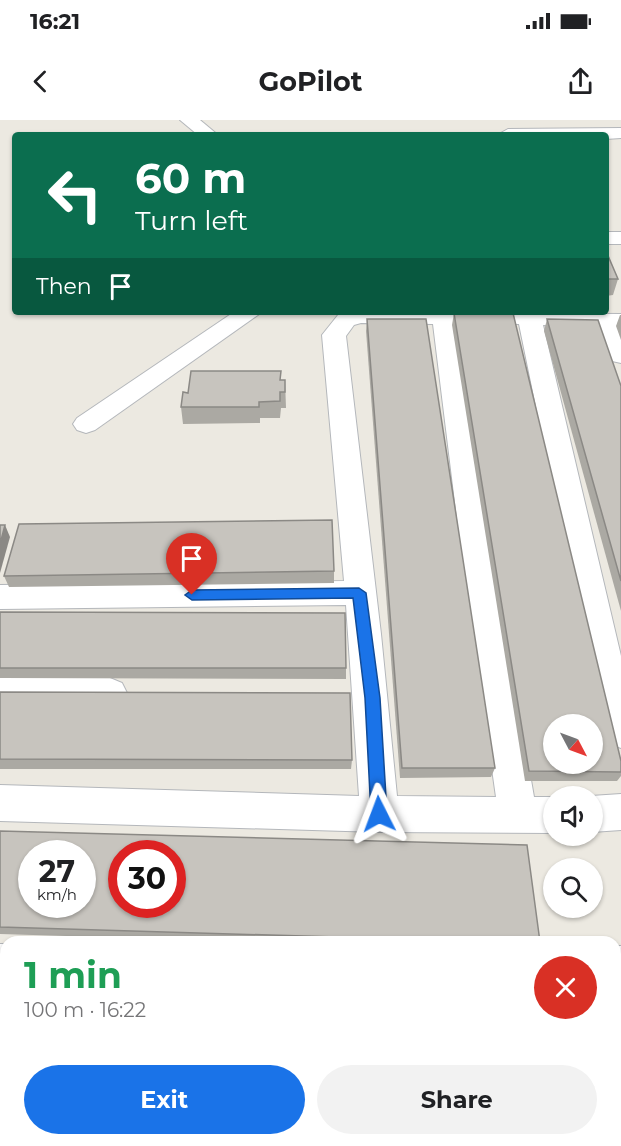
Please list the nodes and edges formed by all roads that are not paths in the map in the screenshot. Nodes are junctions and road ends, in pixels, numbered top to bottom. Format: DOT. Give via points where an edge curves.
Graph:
graph roads {
  1 [pos="189,120"];
  2 [pos="528,120"];
  3 [pos="205,132"];
  4 [pos="511,132"];
  5 [pos="246,315"];
  6 [pos="444,317"];
  7 [pos="529,317"];
  8 [pos="614,320"];
  9 [pos="621,356"];
  10 [pos="86,424"];
  11 [pos="359,593"];
  12 [pos="0,597"];
  13 [pos="0,691"];
  14 [pos="140,693"];
  15 [pos="338,697"];
  16 [pos="373,698"];
  17 [pos="621,732"];
  18 [pos="0,803"];
  19 [pos="621,813"];
  20 [pos="379,814"];
  21 [pos="603,814"];
  22 [pos="536,815"];
  1 -- 3 [label="street"];
  2 -- 4 [label="street"];
  5 -- 10 [label="street"];
  6 -- 7 [label="street"];
  6 -- 11 [label="street" via="359,316 346,320 334,335"];
  6 -- 22 [label="street" via="476,551"];
  7 -- 8 [label="street"];
  7 -- 17 [label="street"];
  8 -- 9 [label="street"];
  11 -- 12 [label="street"];
  11 -- 16 [label="street"];
  13 -- 14 [label="street"];
  15 -- 16 [label="street"];
  16 -- 20 [label="street"];
  18 -- 20 [label="street"];
  19 -- 21 [label="street"];
  20 -- 22 [label="street"];
}
